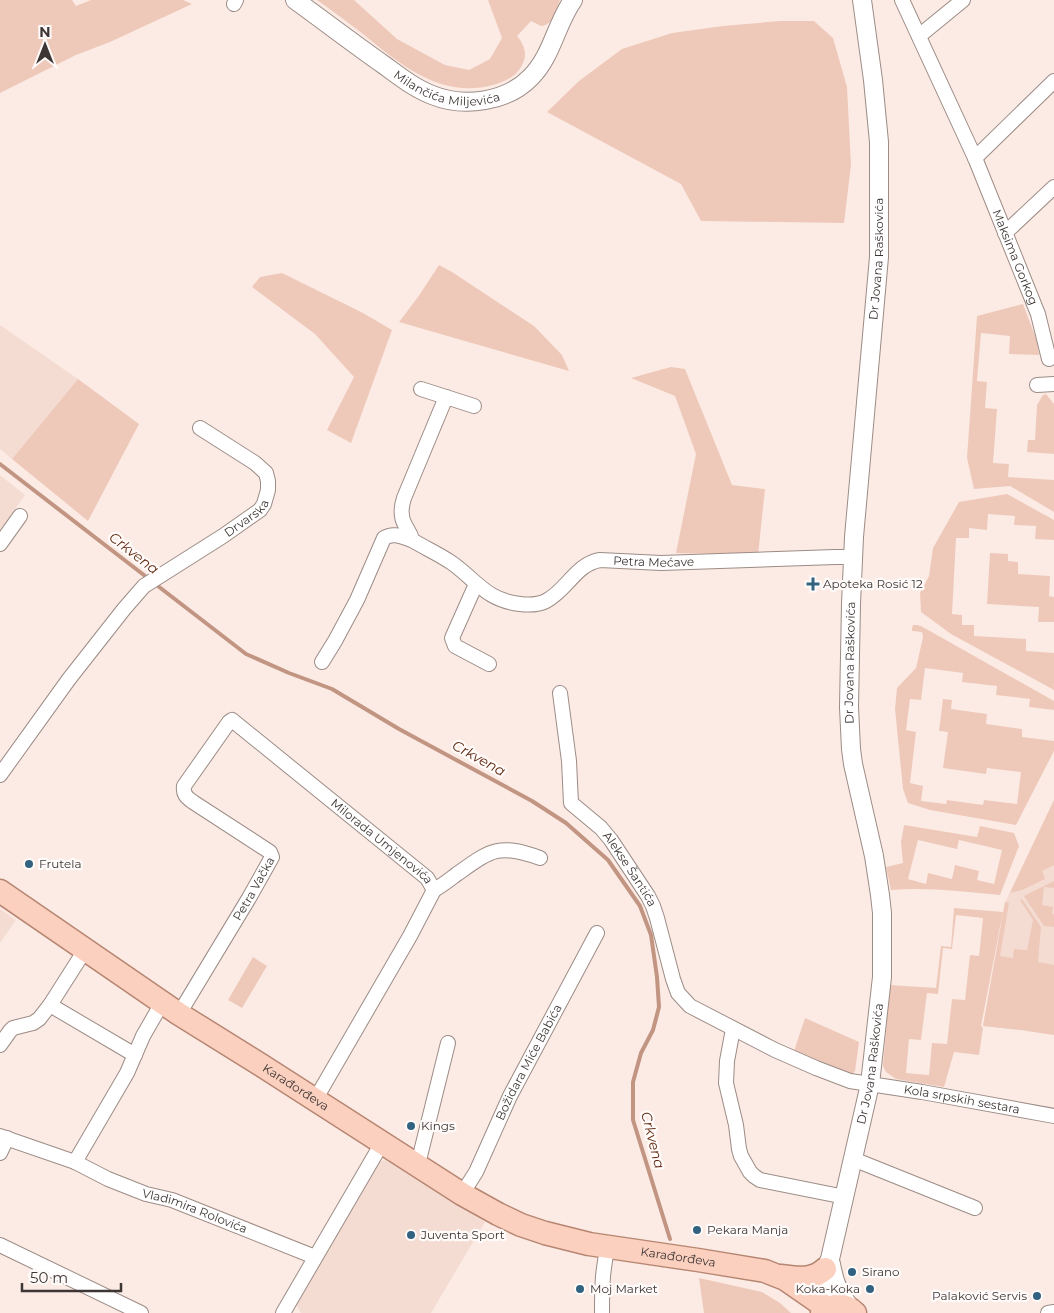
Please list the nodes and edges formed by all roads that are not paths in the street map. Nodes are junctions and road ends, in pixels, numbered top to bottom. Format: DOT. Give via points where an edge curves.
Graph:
graph roads {
  1 [pos="294,0"];
  2 [pos="573,0"];
  3 [pos="862,0"];
  4 [pos="902,0"];
  5 [pos="963,0"];
  6 [pos="919,36"];
  7 [pos="1054,81"];
  8 [pos="975,158"];
  9 [pos="1054,187"];
  10 [pos="1006,233"];
  11 [pos="1049,359"];
  12 [pos="1054,384"];
  13 [pos="1037,386"];
  14 [pos="422,389"];
  15 [pos="446,398"];
  16 [pos="474,406"];
  17 [pos="200,428"];
  18 [pos="20,516"];
  19 [pos="412,540"];
  20 [pos="0,544"];
  21 [pos="853,557"];
  22 [pos="476,584"];
  23 [pos="322,662"];
  24 [pos="489,664"];
  25 [pos="560,693"];
  26 [pos="232,720"];
  27 [pos="0,775"];
  28 [pos="540,858"];
  29 [pos="434,890"];
  30 [pos="0,891"];
  31 [pos="597,933"];
  32 [pos="85,950"];
  33 [pos="50,1005"];
  34 [pos="170,1008"];
  35 [pos="733,1029"];
  36 [pos="448,1043"];
  37 [pos="0,1045"];
  38 [pos="135,1055"];
  39 [pos="870,1084"];
  40 [pos="315,1100"];
  41 [pos="1054,1116"];
  42 [pos="4,1137"];
  43 [pos="382,1143"];
  44 [pos="0,1153"];
  45 [pos="853,1159"];
  46 [pos="75,1162"];
  47 [pos="416,1166"];
  48 [pos="462,1194"];
  49 [pos="845,1197"];
  50 [pos="975,1208"];
  51 [pos="0,1245"];
  52 [pos="608,1247"];
  53 [pos="315,1257"];
  54 [pos="827,1264"];
  55 [pos="747,1269"];
  56 [pos="776,1275"];
  57 [pos="822,1310"];
  58 [pos="853,1312"];
  59 [pos="1054,1312"];
  60 [pos="142,1313"];
  61 [pos="283,1313"];
  62 [pos="602,1313"];
  63 [pos="1048,1313"];
  1 -- 2 [label="street, Milančića Miljevića" via="420,90 464,102 511,92 531,77"];
  3 -- 21 [label="street, Dr Jovana Raškovića" via="880,142 880,240"];
  4 -- 6 [label="street, Maksima Gorkog"];
  5 -- 6 [label="street"];
  6 -- 8 [label="street, Maksima Gorkog"];
  7 -- 8 [label="street"];
  8 -- 10 [label="street, Maksima Gorkog"];
  9 -- 10 [label="street"];
  10 -- 11 [label="street, Maksima Gorkog" via="1038,314"];
  12 -- 13 [label="street"];
  14 -- 15 [label="street"];
  15 -- 16 [label="street"];
  15 -- 19 [label="street" via="402,505 402,519"];
  17 -- 27 [label="street, Drvarska" via="262,468 268,481 264,504 223,536 144,586"];
  18 -- 20 [label="street"];
  19 -- 22 [label="street, Petra Mećave" via="440,555"];
  19 -- 23 [label="street, Petra Mećave" via="391,534 384,538 357,600"];
  21 -- 22 [label="street, Petra Mećave" via="661,563 600,560 581,567 558,592 532,605 501,600"];
  21 -- 39 [label="street, Dr Jovana Raškovića" via="849,687 851,748 874,856 882,913 882,986"];
  22 -- 24 [label="street" via="452,638 455,646"];
  25 -- 35 [label="street, Alekse Šantića" via="571,803 611,840 648,896 658,918 668,966 678,993 690,1006"];
  26 -- 29 [label="street, Milorada Umjenovića" via="427,878"];
  26 -- 34 [label="street, Petra Vačka" via="183,791 193,802 270,852 272,857 249,898"];
  28 -- 29 [label="street" via="520,851 491,852"];
  29 -- 40 [label="street, Milorada Umjenovića"];
  30 -- 32 [label="main road, Karađorđeva"];
  31 -- 48 [label="street, Božidara Miće Babića"];
  32 -- 33 [label="street"];
  32 -- 34 [label="main road, Karađorđeva"];
  33 -- 37 [label="street" via="33,1023 10,1031"];
  33 -- 38 [label="street"];
  34 -- 38 [label="street" via="143,1036"];
  34 -- 40 [label="main road, Karađorđeva"];
  35 -- 39 [label="street, Alekse Šantića" via="816,1068 850,1081"];
  35 -- 49 [label="street" via="726,1083 739,1150 750,1172 760,1180"];
  36 -- 47 [label="street"];
  38 -- 46 [label="street"];
  39 -- 41 [label="street, Kola srpskih sestara"];
  39 -- 45 [label="street, Dr Jovana Raškovića"];
  40 -- 43 [label="main road, Karađorđeva"];
  42 -- 44 [label="street, Vladimira Rolovića"];
  42 -- 46 [label="street, Vladimira Rolovića"];
  43 -- 47 [label="main road, Karađorđeva"];
  43 -- 53 [label="street"];
  45 -- 49 [label="street, Dr Jovana Raškovića"];
  45 -- 50 [label="street"];
  46 -- 53 [label="street, Vladimira Rolovića" via="108,1179 172,1200"];
  47 -- 48 [label="main road, Karađorđeva"];
  48 -- 52 [label="main road, Karađorđeva" via="521,1226"];
  49 -- 54 [label="street, Dr Jovana Raškovića"];
  51 -- 60 [label="street"];
  52 -- 55 [label="main road, Karađorđeva"];
  52 -- 62 [label="street"];
  53 -- 61 [label="street"];
  54 -- 56 [label="main road" via="812,1277"];
  54 -- 57 [label="street, Dr Jovana Raškovića"];
  54 -- 58 [label="street, Dr Jovana Raškovića" via="839,1293"];
  55 -- 56 [label="main road, Karađorđeva"];
  55 -- 57 [label="main road, Karađorđeva" via="778,1286 805,1307"];
  56 -- 57 [label="main road, Karađorđeva" via="793,1284"];
  57 -- 58 [label="main road" via="839,1305"];
  59 -- 63 [label="street"];
}
